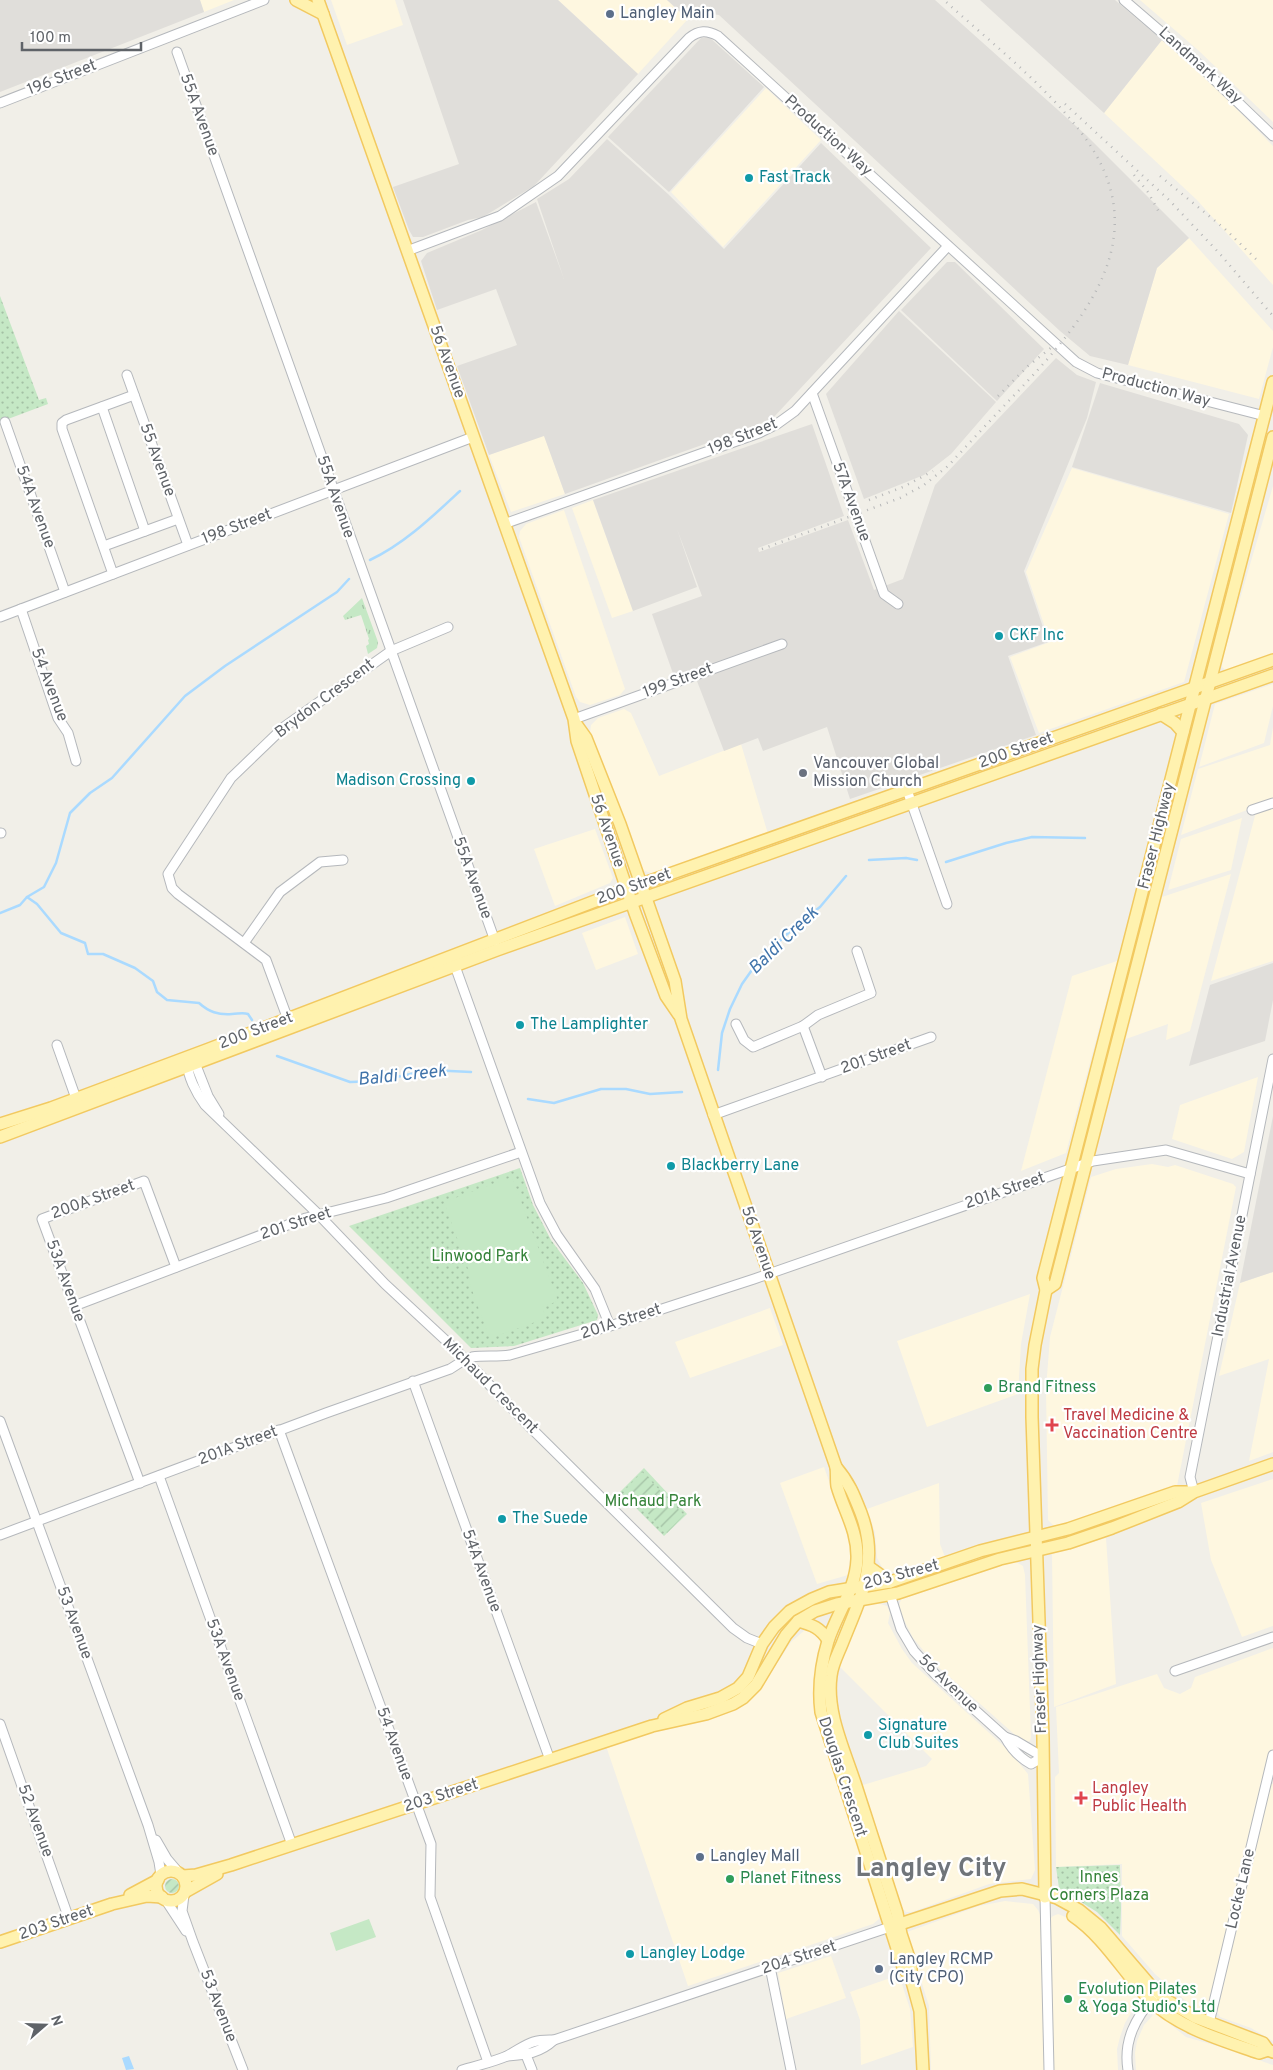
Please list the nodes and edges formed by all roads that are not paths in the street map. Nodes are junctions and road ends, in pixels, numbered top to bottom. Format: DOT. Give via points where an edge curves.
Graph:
graph roads {
  1 [pos="264,0"];
  2 [pos="296,0"];
  3 [pos="318,0"];
  4 [pos="1124,0"];
  5 [pos="323,14"];
  6 [pos="176,52"];
  7 [pos="0,103"];
  8 [pos="1273,136"];
  9 [pos="948,246"];
  10 [pos="407,251"];
  11 [pos="127,375"];
  12 [pos="1273,382"];
  13 [pos="812,393"];
  14 [pos="134,395"];
  15 [pos="102,407"];
  16 [pos="1269,417"];
  17 [pos="5,422"];
  18 [pos="473,437"];
  19 [pos="1273,437"];
  20 [pos="333,490"];
  21 [pos="178,518"];
  22 [pos="504,524"];
  23 [pos="145,531"];
  24 [pos="188,545"];
  25 [pos="104,546"];
  26 [pos="113,574"];
  27 [pos="65,592"];
  28 [pos="898,604"];
  29 [pos="21,609"];
  30 [pos="0,617"];
  31 [pos="448,627"];
  32 [pos="782,644"];
  33 [pos="391,650"];
  34 [pos="1273,660"];
  35 [pos="1273,675"];
  36 [pos="1210,682"];
  37 [pos="1195,688"];
  38 [pos="1206,698"];
  39 [pos="1191,703"];
  40 [pos="1162,714"];
  41 [pos="575,721"];
  42 [pos="1183,732"];
  43 [pos="76,761"];
  44 [pos="907,790"];
  45 [pos="596,800"];
  46 [pos="911,803"];
  47 [pos="1273,803"];
  48 [pos="612,805"];
  49 [pos="1252,810"];
  50 [pos="343,860"];
  51 [pos="641,885"];
  52 [pos="627,889"];
  53 [pos="645,897"];
  54 [pos="631,902"];
  55 [pos="947,904"];
  56 [pos="495,941"];
  57 [pos="244,943"];
  58 [pos="857,951"];
  59 [pos="455,966"];
  60 [pos="681,1019"];
  61 [pos="289,1023"];
  62 [pos="736,1024"];
  63 [pos="803,1026"];
  64 [pos="931,1037"];
  65 [pos="57,1045"];
  66 [pos="1273,1059"];
  67 [pos="190,1062"];
  68 [pos="822,1077"];
  69 [pos="78,1103"];
  70 [pos="714,1115"];
  71 [pos="0,1124"];
  72 [pos="0,1137"];
  73 [pos="521,1152"];
  74 [pos="1086,1163"];
  75 [pos="1071,1168"];
  76 [pos="1250,1174"];
  77 [pos="318,1214"];
  78 [pos="42,1219"];
  79 [pos="176,1267"];
  80 [pos="769,1273"];
  81 [pos="1046,1290"];
  82 [pos="74,1306"];
  83 [pos="610,1326"];
  84 [pos="465,1360"];
  85 [pos="412,1381"];
  86 [pos="0,1421"];
  87 [pos="279,1430"];
  88 [pos="1273,1464"];
  89 [pos="836,1467"];
  90 [pos="159,1476"];
  91 [pos="140,1483"];
  92 [pos="1194,1492"];
  93 [pos="37,1521"];
  94 [pos="0,1535"];
  95 [pos="1036,1538"];
  96 [pos="1036,1550"];
  97 [pos="869,1567"];
  98 [pos="890,1582"];
  99 [pos="864,1586"];
  100 [pos="851,1588"];
  101 [pos="890,1594"];
  102 [pos="859,1600"];
  103 [pos="846,1602"];
  104 [pos="798,1621"];
  105 [pos="1273,1637"];
  106 [pos="828,1640"];
  107 [pos="762,1644"];
  108 [pos="1175,1671"];
  109 [pos="714,1700"];
  110 [pos="706,1714"];
  111 [pos="0,1724"];
  112 [pos="652,1726"];
  113 [pos="1273,1755"];
  114 [pos="1043,1757"];
  115 [pos="550,1760"];
  116 [pos="417,1804"];
  117 [pos="148,1825"];
  118 [pos="292,1845"];
  119 [pos="231,1865"];
  120 [pos="181,1875"];
  121 [pos="159,1878"];
  122 [pos="184,1894"];
  123 [pos="1045,1896"];
  124 [pos="163,1898"];
  125 [pos="112,1904"];
  126 [pos="69,1919"];
  127 [pos="895,1926"];
  128 [pos="0,1942"];
  129 [pos="192,1942"];
  130 [pos="770,1967"];
  131 [pos="1154,1996"];
  132 [pos="1209,2023"];
  133 [pos="554,2040"];
  134 [pos="522,2045"];
  135 [pos="1270,2051"];
  136 [pos="526,2055"];
  137 [pos="507,2056"];
  138 [pos="488,2062"];
  139 [pos="243,2070"];
  140 [pos="462,2070"];
  141 [pos="532,2070"];
  142 [pos="791,2070"];
  143 [pos="923,2070"];
  144 [pos="1049,2070"];
  145 [pos="1128,2070"];
  1 -- 7 [label="street, 196 Street"];
  2 -- 5 [label="main road"];
  3 -- 5 [label="main road, 56 Avenue"];
  4 -- 8 [label="street, Landmark Way" via="1202,67"];
  5 -- 10 [label="main road, 56 Avenue"];
  6 -- 20 [label="street, 55A Avenue"];
  9 -- 10 [label="street, Production Way" via="718,36 701,32 688,38 558,176 537,192 500,216"];
  9 -- 13 [label="street, 198 Street"];
  9 -- 16 [label="street, Production Way" via="1055,345 1086,369"];
  10 -- 18 [label="main road, 56 Avenue"];
  11 -- 14 [label="street, 55 Avenue"];
  12 -- 16 [label="main road, Fraser Highway"];
  13 -- 22 [label="street, 198 Street" via="788,418 766,430"];
  13 -- 28 [label="street, 57A Avenue" via="884,594"];
  14 -- 15 [label="street"];
  14 -- 21 [label="street, 55 Avenue"];
  15 -- 23 [label="street"];
  15 -- 25 [label="street" via="66,420 62,423 62,430"];
  16 -- 37 [label="main road, Fraser Highway"];
  17 -- 27 [label="street, 54A Avenue"];
  18 -- 20 [label="street, 198 Street"];
  18 -- 22 [label="main road, 56 Avenue"];
  19 -- 36 [label="main road, Fraser Highway"];
  20 -- 24 [label="street, 198 Street"];
  20 -- 33 [label="street, 55A Avenue"];
  21 -- 23 [label="street"];
  21 -- 24 [label="street, 55 Avenue"];
  22 -- 41 [label="main road, 56 Avenue"];
  23 -- 25 [label="street"];
  24 -- 26 [label="street, 198 Street"];
  25 -- 26 [label="street"];
  26 -- 27 [label="street, 198 Street"];
  27 -- 29 [label="street, 198 Street"];
  29 -- 30 [label="street, 198 Street"];
  29 -- 43 [label="street, 54 Avenue"];
  31 -- 33 [label="street, Brydon Crescent"];
  32 -- 41 [label="street, 199 Street"];
  33 -- 56 [label="street, 55A Avenue"];
  33 -- 57 [label="street, Brydon Crescent" via="284,727 230,778 170,868 168,880 172,888"];
  34 -- 36 [label="main road, 200 Street"];
  35 -- 38 [label="main road, 200 Street"];
  36 -- 37 [label="main road, 200 Street"];
  36 -- 38 [label="main road, Fraser Highway"];
  37 -- 39 [label="main road, Fraser Highway"];
  37 -- 44 [label="main road, 200 Street"];
  38 -- 39 [label="main road, 200 Street"];
  38 -- 74 [label="main road, Fraser Highway"];
  39 -- 40 [label="main road, 200 Street"];
  39 -- 42 [label="main road, Fraser Highway"];
  40 -- 42 [label="main road"];
  40 -- 46 [label="main road, 200 Street"];
  41 -- 45 [label="main road, 56 Avenue" via="577,741"];
  41 -- 48 [label="main road, 56 Avenue" via="586,738"];
  42 -- 75 [label="main road, Fraser Highway"];
  44 -- 46 [label="street"];
  44 -- 51 [label="main road, 200 Street"];
  45 -- 48 [label="main road" via="603,798"];
  45 -- 52 [label="main road, 56 Avenue"];
  46 -- 53 [label="main road, 200 Street"];
  46 -- 55 [label="street"];
  47 -- 49 [label="street"];
  48 -- 51 [label="main road, 56 Avenue"];
  50 -- 57 [label="street" via="320,862 280,892"];
  51 -- 52 [label="main road, 200 Street"];
  51 -- 53 [label="main road, 56 Avenue"];
  52 -- 54 [label="main road, 56 Avenue"];
  52 -- 56 [label="main road, 200 Street"];
  53 -- 54 [label="main road, 200 Street"];
  53 -- 60 [label="main road, 56 Avenue" via="675,982"];
  54 -- 59 [label="main road, 200 Street"];
  54 -- 60 [label="main road, 56 Avenue" via="666,996"];
  56 -- 61 [label="main road, 200 Street"];
  57 -- 61 [label="street, Brydon Crescent" via="266,960"];
  58 -- 63 [label="street" via="871,993 818,1014"];
  59 -- 61 [label="main road, 200 Street"];
  59 -- 73 [label="street"];
  60 -- 70 [label="main road, 56 Avenue"];
  61 -- 67 [label="main road, 200 Street"];
  62 -- 63 [label="street" via="744,1040 753,1047"];
  63 -- 68 [label="street, 201 Street"];
  64 -- 68 [label="street, 201 Street"];
  65 -- 69 [label="street"];
  66 -- 76 [label="street, Industrial Avenue"];
  67 -- 69 [label="main road, 200 Street"];
  67 -- 77 [label="street, Michaud Crescent" via="197,1094 205,1106"];
  68 -- 70 [label="street, 201 Street"];
  69 -- 71 [label="main road, 200 Street"];
  69 -- 72 [label="main road, 200 Street"];
  70 -- 80 [label="main road, 56 Avenue"];
  73 -- 77 [label="street, 201 Street" via="386,1198"];
  73 -- 83 [label="street" via="540,1203 595,1289"];
  74 -- 75 [label="street, 201A Street"];
  74 -- 76 [label="street, 201A Street" via="1166,1150"];
  74 -- 81 [label="main road, Fraser Highway" via="1055,1284"];
  75 -- 80 [label="street, 201A Street"];
  75 -- 81 [label="main road, Fraser Highway" via="1043,1278"];
  76 -- 92 [label="street, Industrial Avenue" via="1190,1477"];
  77 -- 79 [label="street, 201 Street"];
  77 -- 84 [label="street, Michaud Crescent"];
  78 -- 79 [label="street, 200A Street" via="144,1181"];
  78 -- 82 [label="street, 53A Avenue"];
  79 -- 82 [label="street, 201 Street"];
  80 -- 83 [label="street, 201A Street"];
  80 -- 89 [label="main road, 56 Avenue"];
  81 -- 95 [label="main road, Fraser Highway" via="1032,1369"];
  82 -- 91 [label="street, 53A Avenue"];
  83 -- 84 [label="street, 201A Street" via="510,1355"];
  84 -- 85 [label="street, 201A Street" via="450,1369"];
  84 -- 107 [label="street, Michaud Crescent" via="733,1628"];
  85 -- 87 [label="street, 201A Street"];
  85 -- 115 [label="street, 54A Avenue"];
  86 -- 93 [label="street, 53 Avenue"];
  87 -- 90 [label="street, 201A Street"];
  87 -- 116 [label="street, 54 Avenue"];
  88 -- 92 [label="main road, 203 Street"];
  89 -- 97 [label="main road, 56 Avenue" via="848,1480 866,1527"];
  89 -- 100 [label="main road, 56 Avenue" via="837,1485 857,1541"];
  90 -- 91 [label="street, 201A Street"];
  90 -- 118 [label="street, 53A Avenue"];
  91 -- 93 [label="street, 201A Street"];
  92 -- 95 [label="main road, 203 Street" via="1175,1492"];
  92 -- 96 [label="main road, 203 Street" via="1178,1502 1112,1528"];
  93 -- 94 [label="street, 201A Street"];
  93 -- 117 [label="street, 53 Avenue"];
  95 -- 96 [label="main road, Fraser Highway"];
  95 -- 98 [label="main road, 203 Street" via="980,1551"];
  96 -- 101 [label="main road, 203 Street"];
  96 -- 114 [label="main road, Fraser Highway"];
  97 -- 98 [label="main road"];
  97 -- 99 [label="main road, 56 Avenue"];
  98 -- 99 [label="main road, 203 Street"];
  99 -- 100 [label="main road, 203 Street"];
  99 -- 102 [label="main road, 56 Avenue"];
  100 -- 103 [label="main road, 56 Avenue"];
  100 -- 107 [label="main road, 203 Street" via="829,1592 790,1611"];
  101 -- 102 [label="main road, 203 Street"];
  101 -- 114 [label="street, 56 Avenue" via="897,1620 914,1651 935,1674 1031,1764"];
  102 -- 103 [label="main road, 203 Street"];
  102 -- 127 [label="main road, Douglas Crescent" via="833,1666 831,1700 838,1732 897,1913"];
  103 -- 104 [label="main road, 203 Street" via="815,1611"];
  103 -- 106 [label="main road, Douglas Crescent"];
  104 -- 106 [label="main road" via="816,1626"];
  104 -- 110 [label="main road, 203 Street" via="786,1634 750,1693 733,1704"];
  105 -- 108 [label="street"];
  106 -- 127 [label="main road, Douglas Crescent" via="820,1682 821,1712"];
  107 -- 109 [label="main road, 203 Street" via="743,1683"];
  109 -- 110 [label="main road"];
  109 -- 112 [label="main road, 203 Street" via="687,1708"];
  110 -- 112 [label="main road, 203 Street"];
  111 -- 126 [label="street, 52 Avenue"];
  112 -- 115 [label="main road, 203 Street"];
  113 -- 132 [label="street, Locke Lane"];
  114 -- 123 [label="main road, Fraser Highway"];
  115 -- 116 [label="main road, 203 Street"];
  116 -- 118 [label="main road, 203 Street"];
  116 -- 138 [label="street, 54 Avenue" via="431,1844 430,1897"];
  117 -- 120 [label="street, 53 Avenue"];
  117 -- 121 [label="street, 53 Avenue" via="159,1862"];
  118 -- 119 [label="main road, 203 Street"];
  119 -- 120 [label="main road, 203 Street" via="196,1875"];
  119 -- 122 [label="main road, 203 Street"];
  120 -- 121 [label="main road" via="170,1871"];
  120 -- 122 [label="main road" via="186,1885"];
  121 -- 124 [label="main road" via="157,1889"];
  121 -- 125 [label="main road, 203 Street"];
  122 -- 124 [label="main road" via="176,1900"];
  122 -- 129 [label="street, 53 Avenue" via="182,1911"];
  123 -- 127 [label="main road, 204 Street" via="1022,1889 1000,1891"];
  123 -- 131 [label="main road, 204 Street" via="1070,1904 1096,1923"];
  123 -- 144 [label="street, Fraser Highway"];
  124 -- 125 [label="main road, 203 Street" via="147,1896"];
  124 -- 129 [label="street, 53 Avenue"];
  125 -- 126 [label="main road, 203 Street"];
  126 -- 128 [label="main road, 203 Street"];
  127 -- 130 [label="street, 204 Street"];
  127 -- 143 [label="main road, Douglas Crescent" via="903,1967 911,1978 920,2012"];
  129 -- 139 [label="street, 53 Avenue"];
  130 -- 133 [label="street, 204 Street"];
  130 -- 142 [label="street"];
  131 -- 132 [label="main road"];
  131 -- 135 [label="main road" via="1176,2019 1205,2034 1259,2053"];
  131 -- 145 [label="street" via="1130,2033"];
  132 -- 135 [label="main road" via="1263,2044"];
  133 -- 134 [label="street, 204 Street" via="540,2039"];
  133 -- 136 [label="street, 204 Street" via="544,2049"];
  134 -- 136 [label="street"];
  134 -- 137 [label="street, 204 Street"];
  136 -- 137 [label="street, 204 Street"];
  136 -- 141 [label="street"];
  137 -- 138 [label="street, 204 Street"];
  138 -- 140 [label="street, 204 Street"];
}
